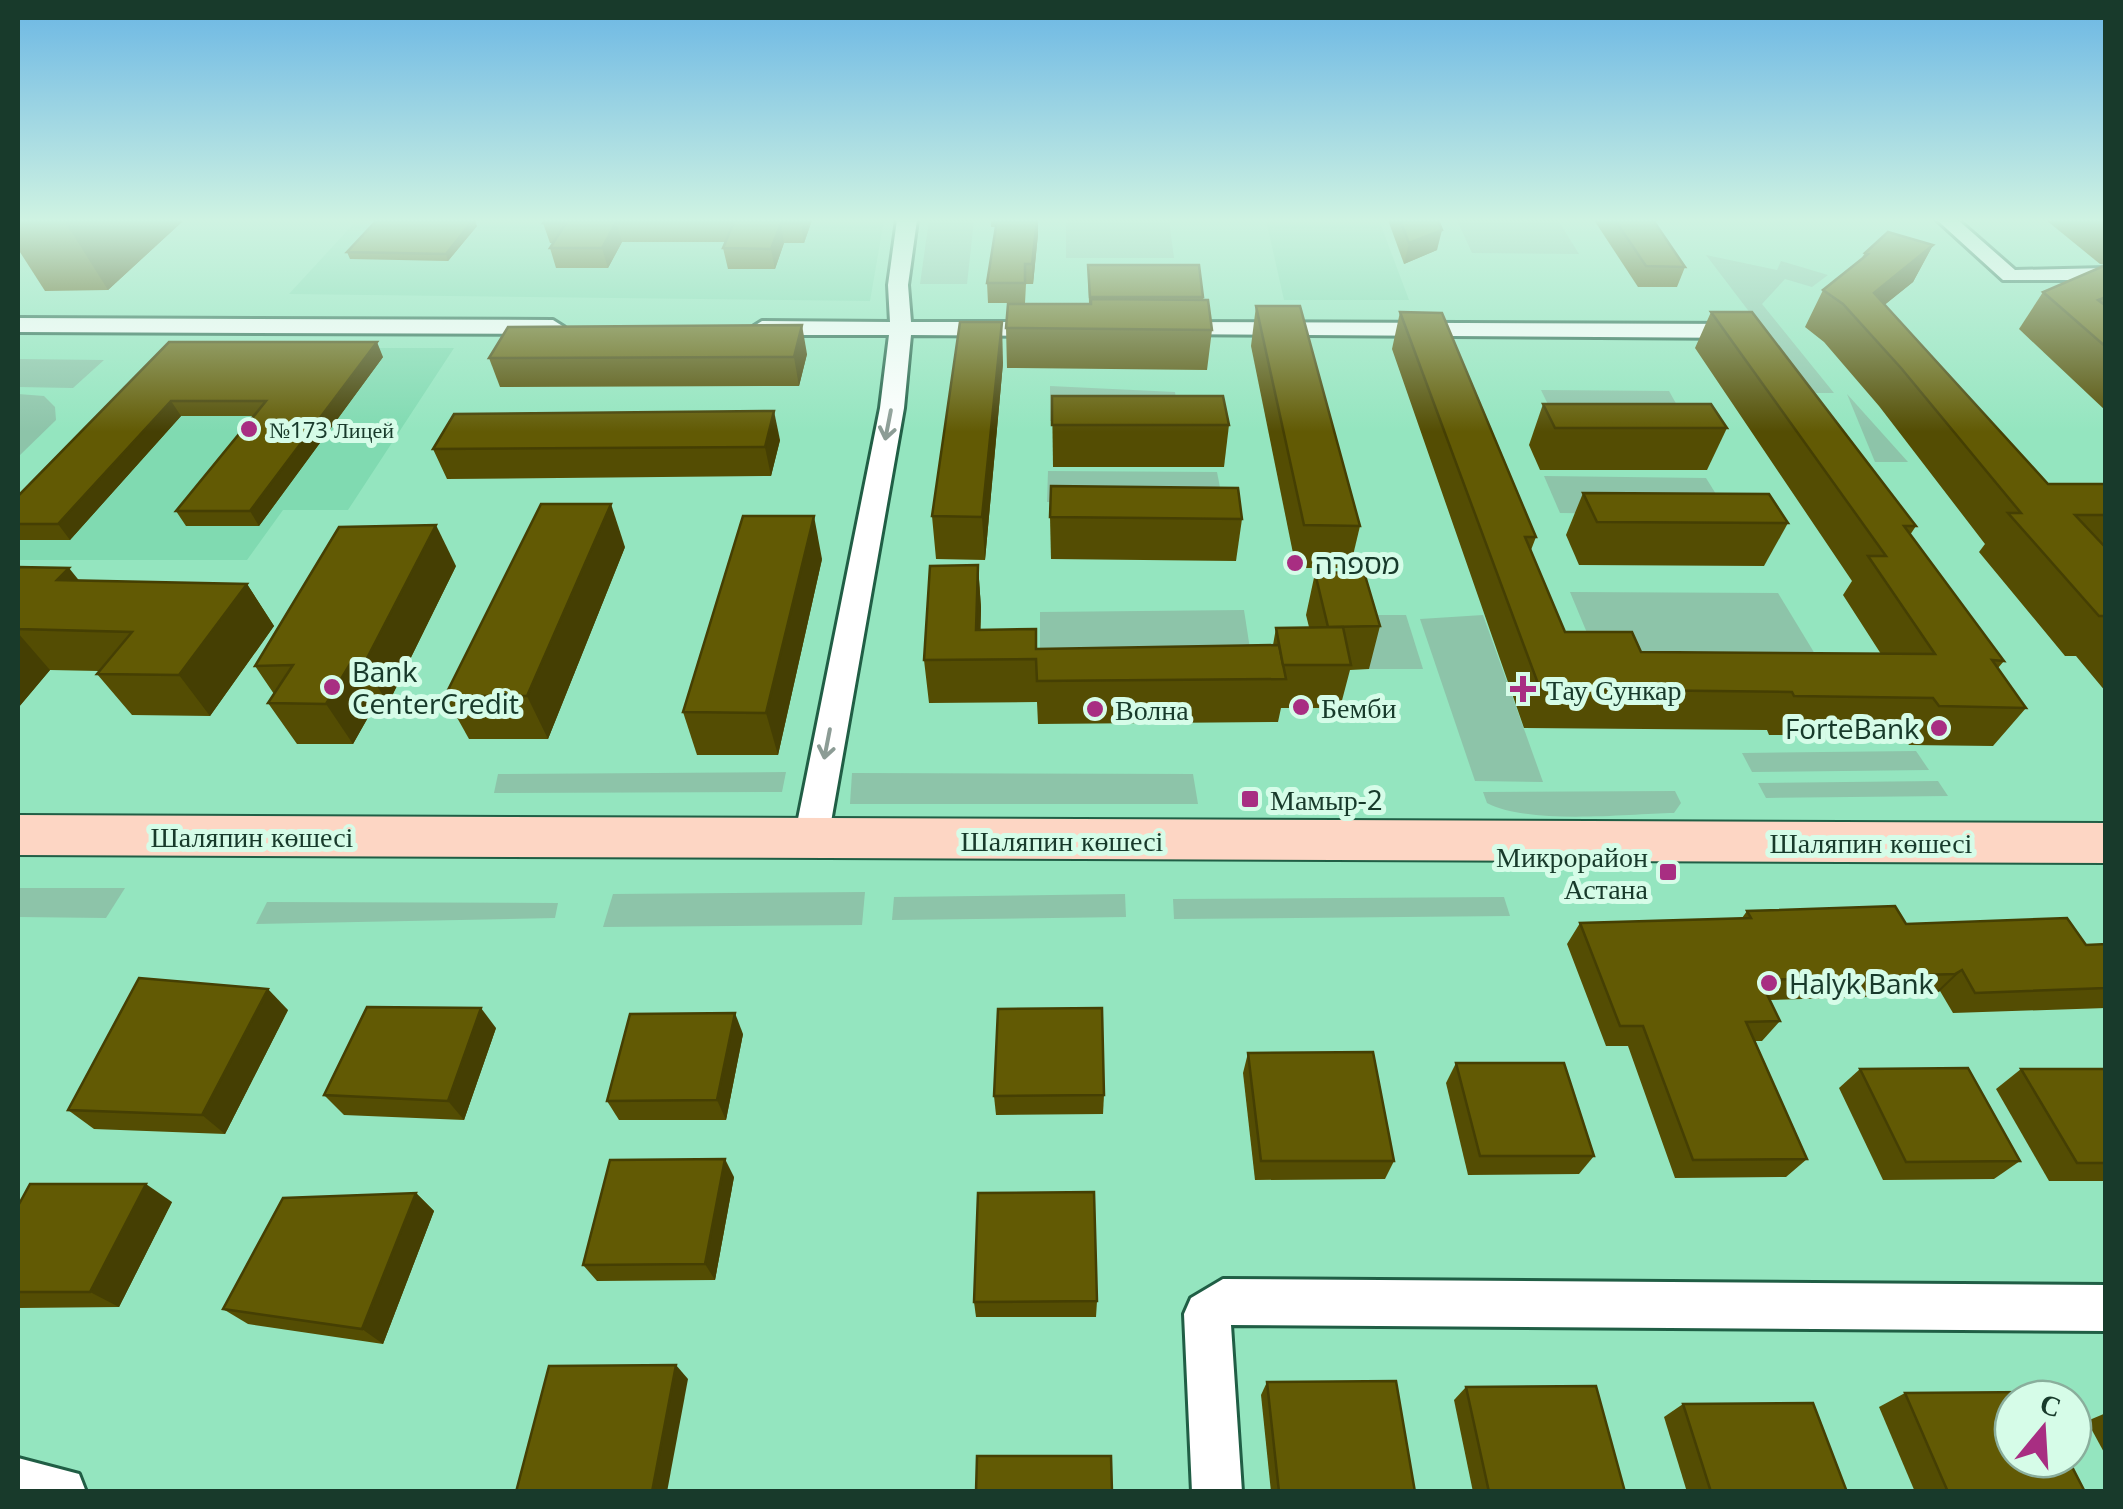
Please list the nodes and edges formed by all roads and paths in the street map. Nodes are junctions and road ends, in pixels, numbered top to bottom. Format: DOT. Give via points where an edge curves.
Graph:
graph roads {
  1 [pos="898,290"];
  2 [pos="18,326"];
  3 [pos="582,327"];
  4 [pos="740,328"];
  5 [pos="901,328"];
  6 [pos="1079,329"];
  7 [pos="1151,329"];
  8 [pos="1750,331"];
  9 [pos="18,835"];
  10 [pos="811,840"];
  11 [pos="2106,843"];
  12 [pos="2106,1308"];
  13 [pos="18,1483"];
  14 [pos="61,1492"];
  15 [pos="1217,1492"];
  1 -- 5 [label="street"];
  2 -- 3 [label="street"];
  4 -- 5 [label="street"];
  5 -- 6 [label="street"];
  5 -- 10 [label="street, one-way"];
  7 -- 8 [label="street"];
  9 -- 10 [label="main road, Шаляпин көшесі"];
  10 -- 11 [label="main road, Шаляпин көшесі"];
  12 -- 15 [label="street" via="1224,1302 1207,1314"];
  13 -- 14 [label="street"];
}
